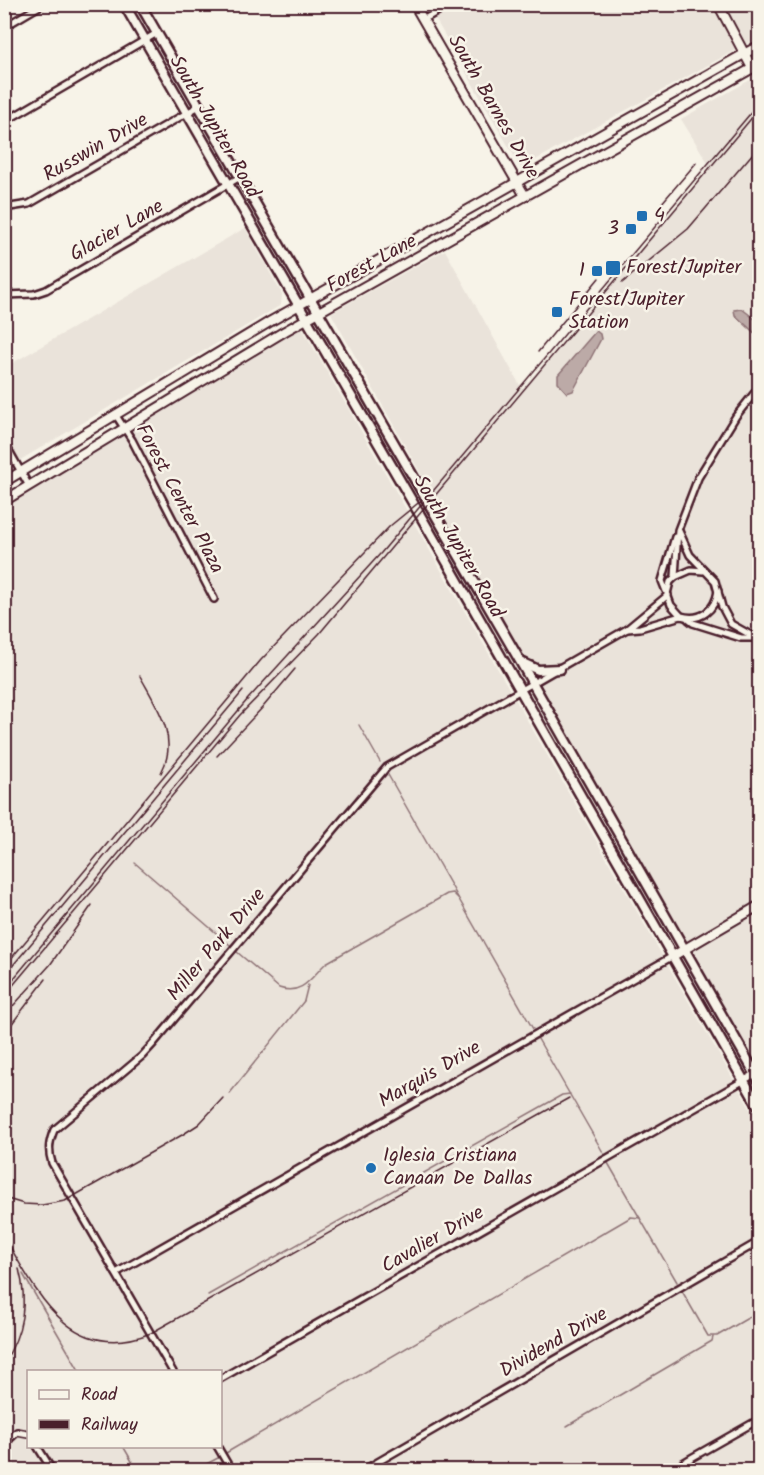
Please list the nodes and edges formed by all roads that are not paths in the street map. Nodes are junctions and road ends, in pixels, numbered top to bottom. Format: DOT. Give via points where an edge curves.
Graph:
graph roads {
  1 [pos="43,4"];
  2 [pos="124,4"];
  3 [pos="140,4"];
  4 [pos="414,4"];
  5 [pos="450,4"];
  6 [pos="718,4"];
  7 [pos="423,20"];
  8 [pos="4,27"];
  9 [pos="157,33"];
  10 [pos="145,40"];
  11 [pos="759,45"];
  12 [pos="744,54"];
  13 [pos="756,66"];
  14 [pos="660,101"];
  15 [pos="199,106"];
  16 [pos="187,113"];
  17 [pos="668,115"];
  18 [pos="4,122"];
  19 [pos="592,139"];
  20 [pos="601,153"];
  21 [pos="240,177"];
  22 [pos="517,181"];
  23 [pos="228,183"];
  24 [pos="525,196"];
  25 [pos="4,208"];
  26 [pos="4,295"];
  27 [pos="310,299"];
  28 [pos="298,306"];
  29 [pos="318,312"];
  30 [pos="306,319"];
  31 [pos="759,386"];
  32 [pos="116,414"];
  33 [pos="382,422"];
  34 [pos="126,429"];
  35 [pos="371,429"];
  36 [pos="4,442"];
  37 [pos="21,472"];
  38 [pos="4,482"];
  39 [pos="30,486"];
  40 [pos="4,501"];
  41 [pos="678,530"];
  42 [pos="707,573"];
  43 [pos="675,577"];
  44 [pos="472,578"];
  45 [pos="460,584"];
  46 [pos="718,591"];
  47 [pos="668,595"];
  48 [pos="214,599"];
  49 [pos="684,617"];
  50 [pos="627,629"];
  51 [pos="758,637"];
  52 [pos="520,661"];
  53 [pos="560,669"];
  54 [pos="533,684"];
  55 [pos="521,690"];
  56 [pos="608,816"];
  57 [pos="597,822"];
  58 [pos="759,905"];
  59 [pos="684,949"];
  60 [pos="673,956"];
  61 [pos="757,1078"];
  62 [pos="743,1081"];
  63 [pos="759,1109"];
  64 [pos="759,1241"];
  65 [pos="116,1273"];
  66 [pos="172,1370"];
  67 [pos="222,1378"];
  68 [pos="759,1419"];
  69 [pos="27,1433"];
  70 [pos="4,1444"];
  71 [pos="38,1448"];
  72 [pos="218,1448"];
  73 [pos="52,1470"];
  74 [pos="231,1470"];
  75 [pos="364,1470"];
  76 [pos="680,1470"];
  1 -- 8 [label="street"];
  2 -- 10 [label="main road, South Jupiter Road"];
  3 -- 9 [label="main road, South Jupiter Road"];
  4 -- 7 [label="main road, South Barnes Drive"];
  5 -- 7 [label="street"];
  6 -- 12 [label="main road"];
  7 -- 22 [label="main road, South Barnes Drive"];
  9 -- 10 [label="street"];
  9 -- 15 [label="main road, South Jupiter Road"];
  10 -- 16 [label="main road, South Jupiter Road"];
  10 -- 18 [label="street"];
  11 -- 12 [label="main road, Forest Lane"];
  12 -- 13 [label="main road"];
  12 -- 14 [label="main road, Forest Lane"];
  13 -- 17 [label="main road, Forest Lane"];
  14 -- 17 [label="main road"];
  14 -- 19 [label="main road, Forest Lane"];
  15 -- 16 [label="street, Russwin Drive"];
  15 -- 21 [label="main road, South Jupiter Road"];
  16 -- 23 [label="main road, South Jupiter Road"];
  16 -- 25 [label="street, Russwin Drive" via="29,204"];
  17 -- 20 [label="main road, Forest Lane"];
  19 -- 20 [label="main road"];
  19 -- 22 [label="main road, Forest Lane"];
  20 -- 24 [label="main road, Forest Lane"];
  21 -- 23 [label="street, Glacier Lane"];
  21 -- 27 [label="main road, South Jupiter Road"];
  22 -- 24 [label="main road, South Barnes Drive"];
  22 -- 27 [label="main road, Forest Lane"];
  23 -- 26 [label="street, Glacier Lane" via="46,290"];
  23 -- 28 [label="main road, South Jupiter Road"];
  24 -- 29 [label="main road, Forest Lane"];
  27 -- 28 [label="main road, Forest Lane"];
  27 -- 29 [label="main road, South Jupiter Road"];
  28 -- 30 [label="main road, South Jupiter Road"];
  28 -- 32 [label="main road, Forest Lane"];
  29 -- 30 [label="main road, Forest Lane"];
  29 -- 33 [label="main road, South Jupiter Road"];
  30 -- 34 [label="main road, Forest Lane"];
  30 -- 35 [label="main road, South Jupiter Road"];
  31 -- 41 [label="street" via="698,478"];
  32 -- 34 [label="street, Forest Center Plaza"];
  32 -- 37 [label="main road, Forest Lane"];
  33 -- 35 [label="main road"];
  33 -- 44 [label="main road, South Jupiter Road"];
  34 -- 39 [label="main road, Forest Lane"];
  34 -- 48 [label="street, Forest Center Plaza"];
  35 -- 45 [label="main road, South Jupiter Road"];
  36 -- 37 [label="street"];
  37 -- 38 [label="main road, Forest Lane"];
  37 -- 39 [label="street"];
  39 -- 40 [label="main road, Forest Lane"];
  41 -- 42 [label="street" via="690,555"];
  41 -- 43 [label="street"];
  41 -- 47 [label="street" via="662,581"];
  42 -- 43 [label="street" via="691,570"];
  42 -- 46 [label="street"];
  43 -- 47 [label="street"];
  44 -- 45 [label="main road"];
  44 -- 52 [label="main road, South Jupiter Road"];
  45 -- 55 [label="main road, South Jupiter Road"];
  46 -- 49 [label="street" via="709,611 697,618"];
  46 -- 51 [label="street" via="731,624"];
  47 -- 49 [label="street" via="671,605"];
  47 -- 50 [label="street"];
  49 -- 50 [label="street"];
  49 -- 51 [label="street" via="741,638"];
  50 -- 53 [label="street, Miller Park Drive"];
  52 -- 53 [label="main road" via="538,670"];
  52 -- 54 [label="main road, South Jupiter Road"];
  53 -- 54 [label="street, Miller Park Drive"];
  54 -- 55 [label="street, Miller Park Drive"];
  54 -- 56 [label="main road, South Jupiter Road"];
  55 -- 57 [label="main road, South Jupiter Road"];
  55 -- 65 [label="street, Miller Park Drive" via="387,767 142,1056 54,1130 49,1152 52,1163"];
  56 -- 57 [label="main road"];
  56 -- 59 [label="main road, South Jupiter Road"];
  57 -- 60 [label="main road, South Jupiter Road"];
  58 -- 59 [label="main road, Marquis Drive"];
  59 -- 60 [label="main road, Marquis Drive"];
  59 -- 61 [label="main road, South Jupiter Road"];
  60 -- 62 [label="main road, South Jupiter Road"];
  60 -- 65 [label="street, Marquis Drive"];
  61 -- 62 [label="street, Cavalier Drive"];
  62 -- 63 [label="main road, South Jupiter Road"];
  62 -- 67 [label="street, Cavalier Drive"];
  64 -- 75 [label="street, Dividend Drive"];
  65 -- 66 [label="street, Miller Park Drive"];
  68 -- 76 [label="street" via="683,1463"];
  69 -- 70 [label="street" via="17,1432"];
  71 -- 73 [label="street"];
  72 -- 74 [label="street"];
}
